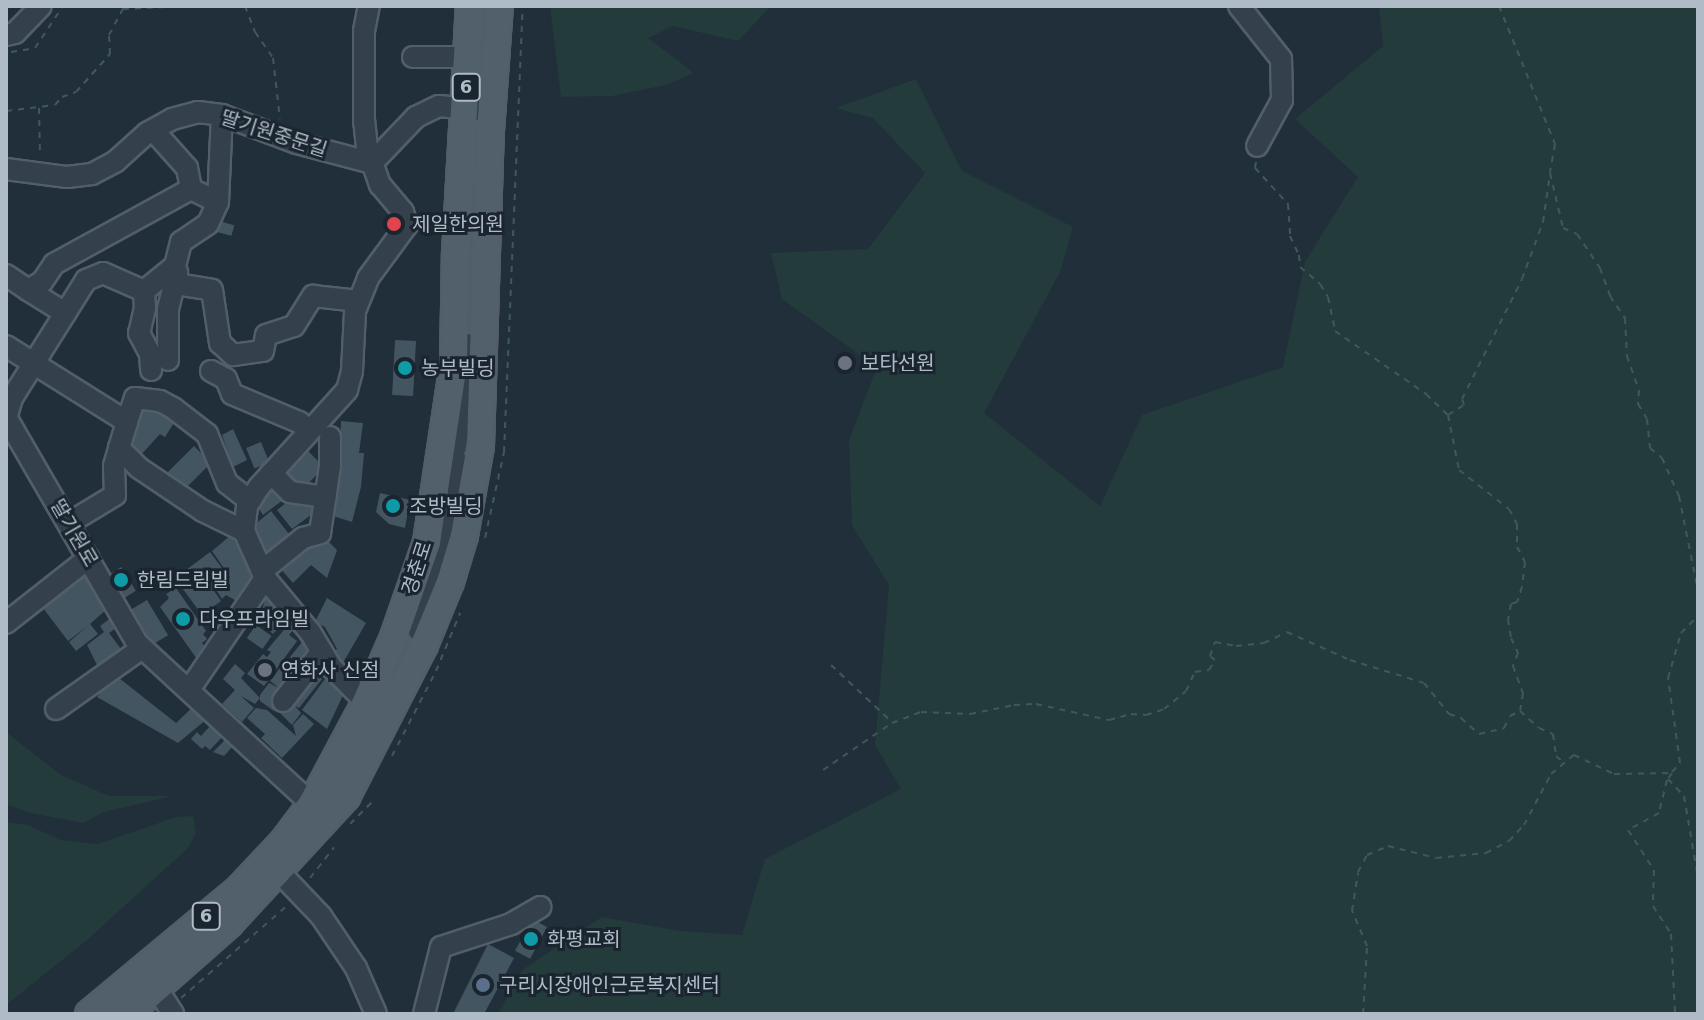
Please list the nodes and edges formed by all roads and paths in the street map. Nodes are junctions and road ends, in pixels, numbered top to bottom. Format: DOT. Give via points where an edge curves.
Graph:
graph roads {
  1 [pos="41,6"];
  2 [pos="63,6"];
  3 [pos="187,6"];
  4 [pos="245,6"];
  5 [pos="369,6"];
  6 [pos="470,6"];
  7 [pos="499,6"];
  8 [pos="1239,6"];
  9 [pos="1499,6"];
  10 [pos="6,35"];
  11 [pos="6,51"];
  12 [pos="413,57"];
  13 [pos="468,57"];
  14 [pos="39,108"];
  15 [pos="478,110"];
  16 [pos="6,111"];
  17 [pos="222,115"];
  18 [pos="153,130"];
  19 [pos="278,136"];
  20 [pos="1257,146"];
  21 [pos="372,163"];
  22 [pos="6,169"];
  23 [pos="1550,173"];
  24 [pos="41,174"];
  25 [pos="191,189"];
  26 [pos="218,202"];
  27 [pos="64,258"];
  28 [pos="176,274"];
  29 [pos="6,275"];
  30 [pos="28,290"];
  31 [pos="144,291"];
  32 [pos="78,293"];
  33 [pos="359,301"];
  34 [pos="65,313"];
  35 [pos="6,346"];
  36 [pos="33,365"];
  37 [pos="211,371"];
  38 [pos="1448,415"];
  39 [pos="6,418"];
  40 [pos="127,422"];
  41 [pos="320,434"];
  42 [pos="119,448"];
  43 [pos="271,473"];
  44 [pos="326,497"];
  45 [pos="250,501"];
  46 [pos="69,523"];
  47 [pos="244,531"];
  48 [pos="89,558"];
  49 [pos="266,571"];
  50 [pos="1698,591"];
  51 [pos="298,598"];
  52 [pos="1698,616"];
  53 [pos="6,623"];
  54 [pos="142,648"];
  55 [pos="322,651"];
  56 [pos="831,665"];
  57 [pos="189,690"];
  58 [pos="283,701"];
  59 [pos="366,702"];
  60 [pos="56,709"];
  61 [pos="1520,711"];
  62 [pos="892,723"];
  63 [pos="1564,763"];
  64 [pos="823,770"];
  65 [pos="1672,773"];
  66 [pos="1668,779"];
  67 [pos="374,800"];
  68 [pos="330,816"];
  69 [pos="334,847"];
  70 [pos="279,872"];
  71 [pos="1698,878"];
  72 [pos="298,894"];
  73 [pos="540,907"];
  74 [pos="167,1004"];
  75 [pos="89,1014"];
  76 [pos="127,1014"];
  77 [pos="376,1014"];
  78 [pos="424,1014"];
  79 [pos="1363,1014"];
  80 [pos="1675,1014"];
  1 -- 10 [label="street" via="15,33"];
  2 -- 11 [label="path" via="35,48"];
  3 -- 14 [label="path" via="123,9 109,35 110,54 97,72 76,92"];
  4 -- 19 [label="path" via="273,58 281,109"];
  5 -- 21 [label="street" via="364,121"];
  6 -- 13 [label="main road, 경춘로 / 6"];
  7 -- 15 [label="main road, 경춘로"];
  8 -- 20 [label="street" via="1281,59 1282,100"];
  9 -- 23 [label="path" via="1555,144"];
  12 -- 13 [label="street"];
  13 -- 15 [label="main road, 경춘로 / 6"];
  14 -- 16 [label="path"];
  14 -- 24 [label="path"];
  15 -- 21 [label="street" via="439,106 416,117"];
  15 -- 59 [label="main road, 경춘로 / 6" via="460,200 454,363 427,542"];
  15 -- 68 [label="main road, 경춘로" via="480,446 464,536 424,645 346,797"];
  17 -- 18 [label="street, 딸기원중문길" via="198,112"];
  17 -- 19 [label="street, 딸기원중문길"];
  17 -- 26 [label="street"];
  18 -- 24 [label="street, 딸기원중문길" via="92,174"];
  18 -- 25 [label="street" via="187,168"];
  19 -- 21 [label="street, 딸기원중문길"];
  20 -- 38 [label="path" via="1255,168 1288,204 1290,236 1300,267 1328,297 1335,331"];
  21 -- 33 [label="street" via="407,225 368,278"];
  22 -- 24 [label="street, 딸기원중문길"];
  23 -- 38 [label="path" via="1543,222 1522,279 1462,399 1464,405"];
  23 -- 50 [label="path" via="1563,228 1577,234 1625,318 1638,404 1647,419 1650,448 1662,458 1679,496"];
  25 -- 26 [label="street"];
  25 -- 27 [label="street"];
  26 -- 28 [label="street" via="206,227 179,245"];
  27 -- 30 [label="street"];
  27 -- 32 [label="street"];
  28 -- 31 [label="street"];
  28 -- 31 [label="street" via="160,365 139,333"];
  28 -- 33 [label="street" via="212,290 220,343 233,355 263,351 266,335 294,326 313,296"];
  29 -- 30 [label="street"];
  30 -- 34 [label="street"];
  31 -- 32 [label="street" via="103,273 90,277"];
  32 -- 34 [label="street"];
  33 -- 41 [label="street" via="351,327 349,385"];
  34 -- 36 [label="street"];
  35 -- 36 [label="street"];
  36 -- 39 [label="street"];
  36 -- 40 [label="street"];
  37 -- 41 [label="street" via="226,379 232,394"];
  38 -- 61 [label="path" via="1459,470 1509,509 1517,524 1524,575 1508,619 1518,653 1513,666 1523,693"];
  39 -- 46 [label="street, 딸기원로"];
  40 -- 42 [label="street"];
  40 -- 45 [label="street" via="135,398 173,408 207,434 225,479"];
  41 -- 43 [label="street"];
  41 -- 44 [label="street"];
  42 -- 46 [label="street" via="115,495"];
  42 -- 47 [label="street" via="171,491"];
  43 -- 44 [label="street" via="287,491"];
  43 -- 45 [label="street"];
  44 -- 49 [label="street" via="320,533 303,538"];
  45 -- 47 [label="street"];
  46 -- 48 [label="street, 딸기원로"];
  47 -- 49 [label="street"];
  48 -- 53 [label="street"];
  48 -- 54 [label="street, 딸기원로"];
  49 -- 51 [label="street"];
  49 -- 55 [label="street"];
  49 -- 57 [label="street"];
  52 -- 65 [label="path" via="1681,633 1668,678 1680,763"];
  54 -- 57 [label="street, 딸기원로"];
  54 -- 60 [label="street"];
  55 -- 58 [label="street"];
  55 -- 59 [label="street"];
  56 -- 62 [label="path"];
  57 -- 68 [label="street, 딸기원로"];
  59 -- 68 [label="main road, 경춘로 / 6"];
  61 -- 62 [label="path" via="1504,728 1479,734 1449,714 1424,683 1350,660 1287,632 1264,643 1215,642 1209,670 1195,672 1186,691 1164,709 1146,715 1109,720 1036,704 970,714 921,712"];
  61 -- 63 [label="path" via="1553,734 1556,756"];
  62 -- 64 [label="path"];
  63 -- 65 [label="path" via="1574,755 1614,774"];
  63 -- 79 [label="path" via="1551,774 1524,825 1486,853 1436,858 1388,846 1367,855 1358,872 1352,911 1367,946"];
  65 -- 66 [label="path"];
  66 -- 71 [label="path" via="1684,796"];
  66 -- 80 [label="path" via="1659,813 1628,830 1654,870 1653,906 1671,934"];
  67 -- 68 [label="path"];
  68 -- 70 [label="main road, 경춘로"];
  68 -- 75 [label="main road, 경춘로 / 6"];
  69 -- 72 [label="path"];
  70 -- 72 [label="street"];
  70 -- 74 [label="main road, 경춘로" via="229,924"];
  72 -- 74 [label="path" via="265,927"];
  72 -- 77 [label="street" via="321,916 356,968"];
  73 -- 78 [label="street" via="511,924 441,947"];
  74 -- 76 [label="main road, 경춘로"];
}
